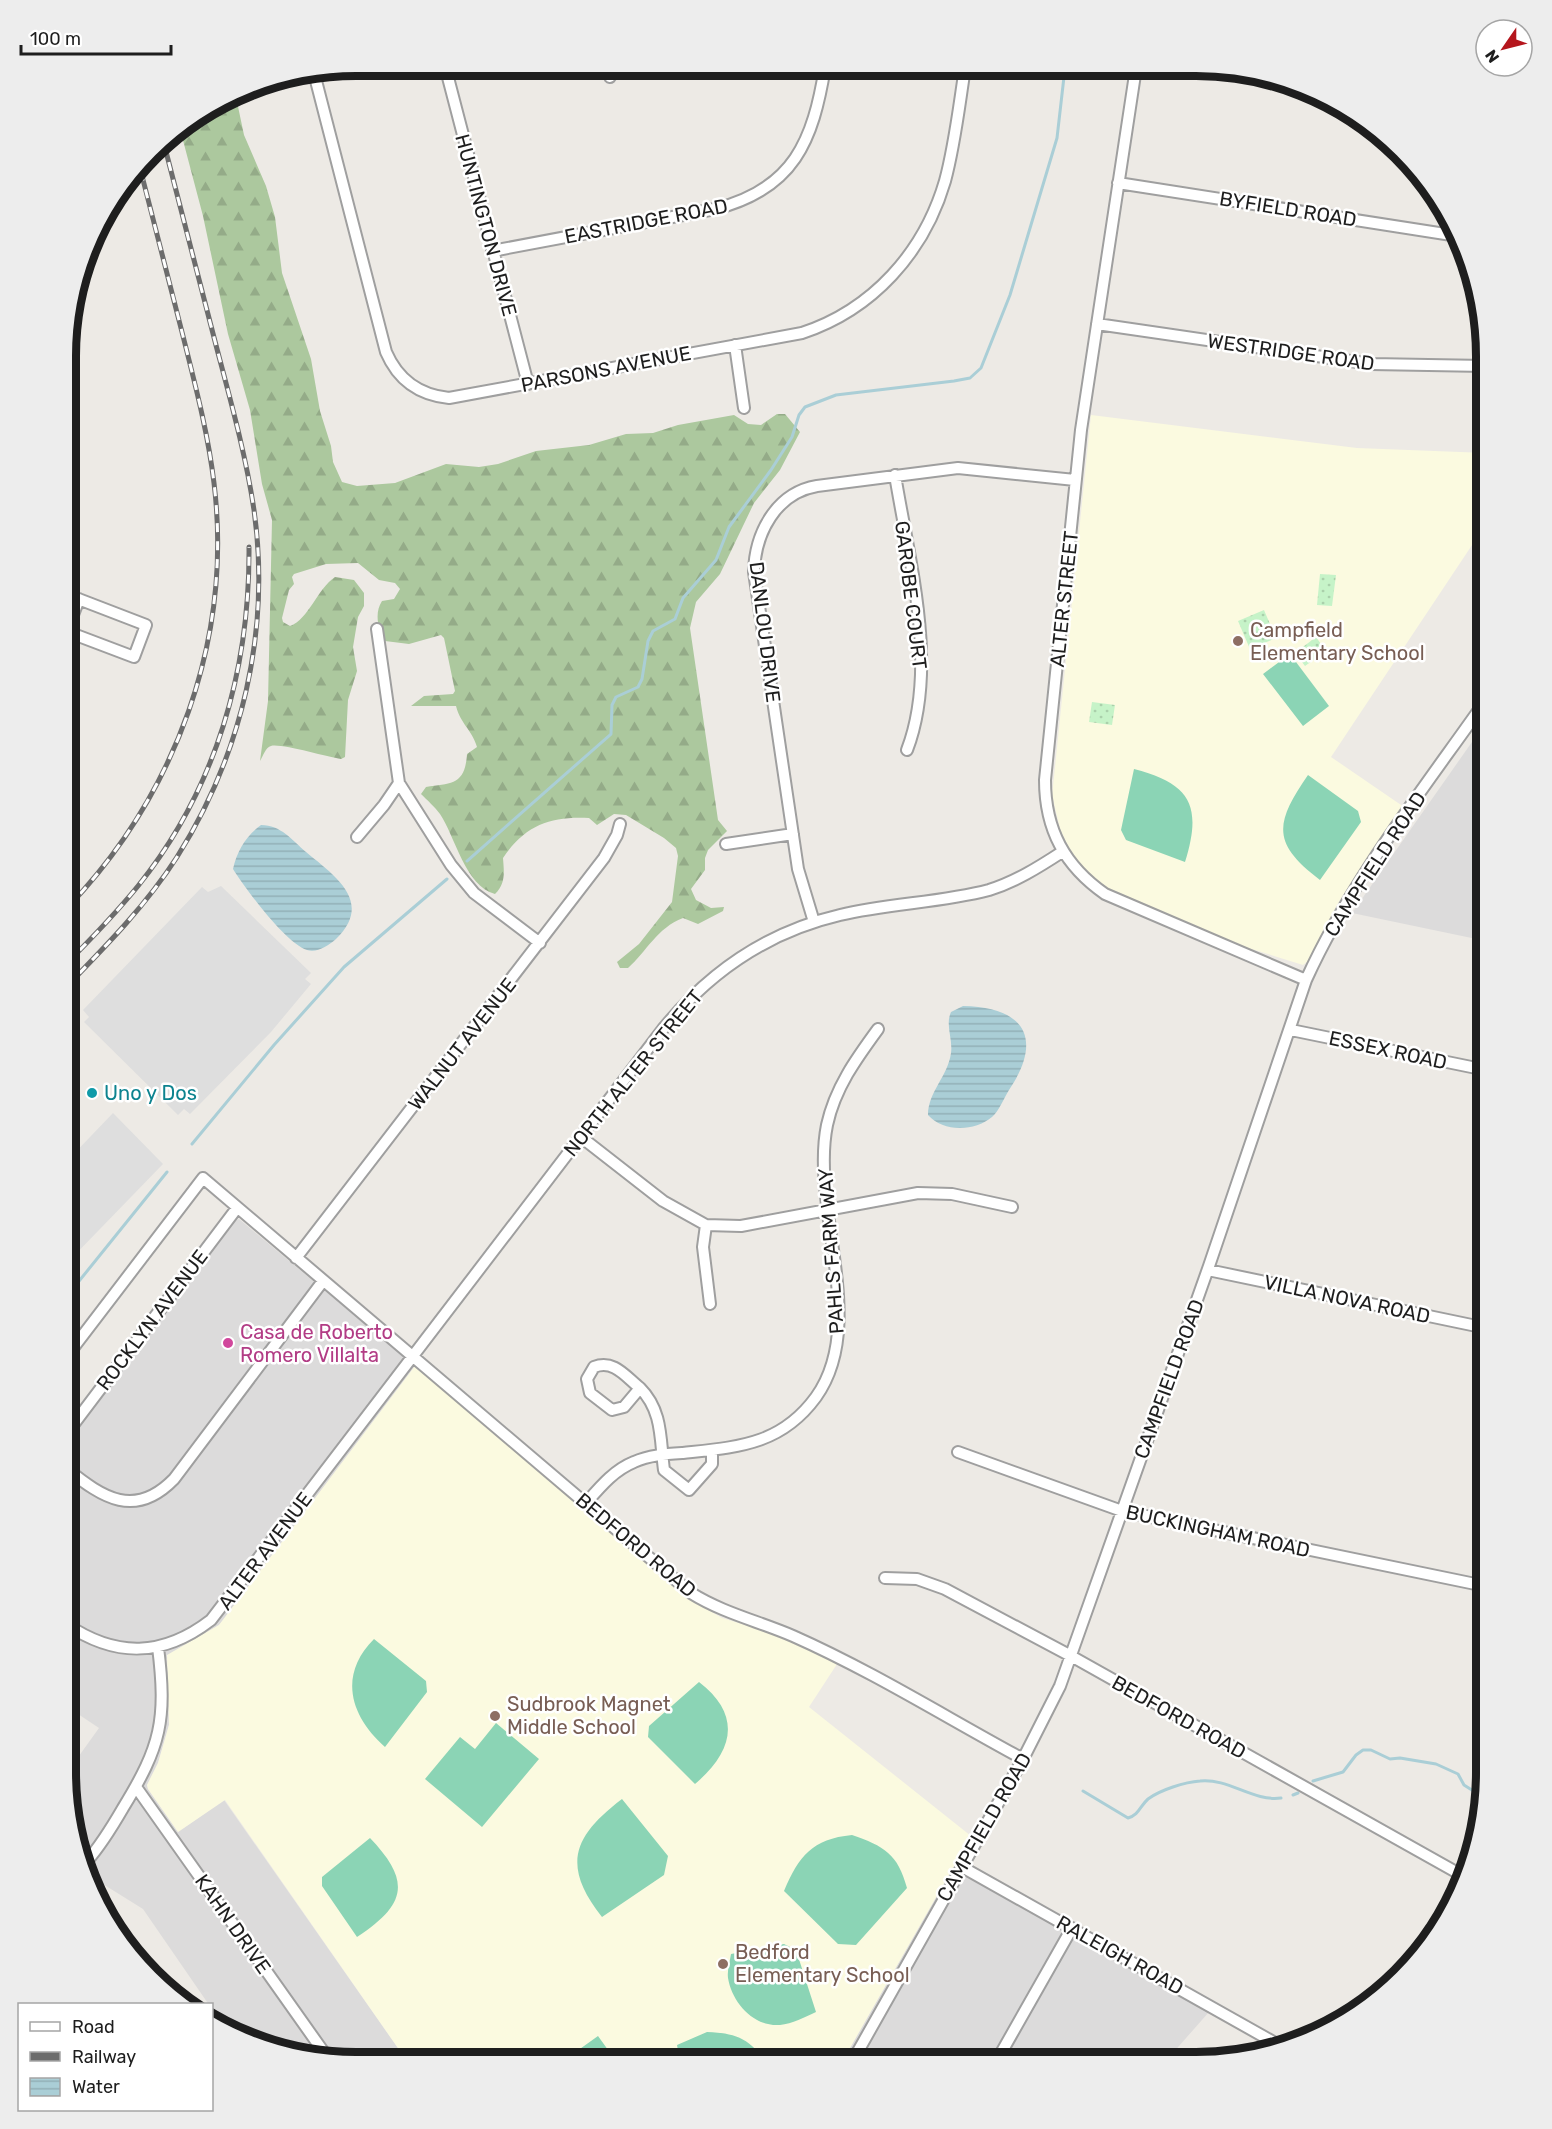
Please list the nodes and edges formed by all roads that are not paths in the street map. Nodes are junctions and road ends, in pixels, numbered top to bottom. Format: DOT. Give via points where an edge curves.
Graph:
graph roads {
  1 [pos="448,76"];
  2 [pos="824,76"];
  3 [pos="964,76"];
  4 [pos="1135,76"];
  5 [pos="316,80"];
  6 [pos="1118,183"];
  7 [pos="1448,234"];
  8 [pos="492,251"];
  9 [pos="1098,324"];
  10 [pos="735,345"];
  11 [pos="1476,366"];
  12 [pos="528,384"];
  13 [pos="744,408"];
  14 [pos="895,476"];
  15 [pos="1075,480"];
  16 [pos="76,598"];
  17 [pos="377,629"];
  18 [pos="76,633"];
  19 [pos="1476,714"];
  20 [pos="907,750"];
  21 [pos="399,783"];
  22 [pos="620,824"];
  23 [pos="793,834"];
  24 [pos="357,837"];
  25 [pos="726,844"];
  26 [pos="1062,852"];
  27 [pos="814,922"];
  28 [pos="540,943"];
  29 [pos="1306,980"];
  30 [pos="878,1029"];
  31 [pos="1291,1030"];
  32 [pos="1476,1068"];
  33 [pos="581,1137"];
  34 [pos="1012,1207"];
  35 [pos="237,1208"];
  36 [pos="828,1208"];
  37 [pos="706,1225"];
  38 [pos="296,1258"];
  39 [pos="1208,1270"];
  40 [pos="323,1281"];
  41 [pos="710,1304"];
  42 [pos="1476,1326"];
  43 [pos="76,1344"];
  44 [pos="413,1355"];
  45 [pos="640,1388"];
  46 [pos="76,1421"];
  47 [pos="712,1450"];
  48 [pos="958,1452"];
  49 [pos="662,1455"];
  50 [pos="76,1476"];
  51 [pos="586,1503"];
  52 [pos="1122,1511"];
  53 [pos="885,1578"];
  54 [pos="1476,1584"];
  55 [pos="76,1629"];
  56 [pos="158,1647"];
  57 [pos="1071,1656"];
  58 [pos="1023,1759"];
  59 [pos="136,1787"];
  60 [pos="90,1858"];
  61 [pos="962,1867"];
  62 [pos="1457,1873"];
  63 [pos="1072,1928"];
  64 [pos="1273,2042"];
  65 [pos="322,2050"];
  66 [pos="858,2052"];
  67 [pos="1002,2052"];
  1 -- 8 [label="street, HUNTINGTON DRIVE"];
  2 -- 8 [label="street, EASTRIDGE ROAD" via="819,107 804,146 790,166 756,194 715,209"];
  3 -- 10 [label="street, PARSONS AVENUE" via="944,184 924,230 897,270 862,304 840,318 802,333"];
  4 -- 6 [label="street, ALTER STREET"];
  5 -- 12 [label="street, PARSONS AVENUE" via="391,364 411,386 436,397 464,397"];
  6 -- 7 [label="street, BYFIELD ROAD"];
  6 -- 9 [label="street, ALTER STREET"];
  8 -- 12 [label="street, HUNTINGTON DRIVE"];
  9 -- 11 [label="street, WESTRIDGE ROAD" via="1371,364"];
  9 -- 15 [label="street, ALTER STREET"];
  10 -- 12 [label="street, PARSONS AVENUE"];
  10 -- 13 [label="street"];
  14 -- 15 [label="street, DANLOU DRIVE" via="939,469 974,469"];
  14 -- 20 [label="street, GAROBE COURT" via="922,657 918,713"];
  14 -- 23 [label="street, DANLOU DRIVE" via="796,491 778,506 756,545 754,572"];
  15 -- 26 [label="street, ALTER STREET" via="1046,780 1048,817"];
  16 -- 18 [label="street" via="146,624 134,657"];
  17 -- 21 [label="street"];
  19 -- 29 [label="street, CAMPFIELD ROAD" via="1348,899"];
  21 -- 24 [label="street"];
  21 -- 28 [label="street" via="451,865 474,893"];
  22 -- 28 [label="street, WALNUT AVENUE" via="604,858"];
  23 -- 25 [label="street"];
  23 -- 27 [label="street, DANLOU DRIVE" via="798,869"];
  26 -- 27 [label="street, NORTH ALTER STREET" via="989,890"];
  26 -- 29 [label="street, ALTER STREET" via="1082,876 1105,894"];
  27 -- 33 [label="street, NORTH ALTER STREET" via="764,942 699,988"];
  28 -- 38 [label="street, WALNUT AVENUE"];
  29 -- 31 [label="street, CAMPFIELD ROAD"];
  30 -- 36 [label="street, PAHLS FARM WAY" via="847,1072 828,1124"];
  31 -- 32 [label="street, ESSEX ROAD"];
  31 -- 39 [label="street, CAMPFIELD ROAD"];
  33 -- 37 [label="street" via="669,1205"];
  33 -- 44 [label="street, NORTH ALTER STREET"];
  34 -- 36 [label="street" via="934,1192"];
  35 -- 38 [label="street, BEDFORD ROAD"];
  35 -- 43 [label="street, BEDFORD ROAD" via="203,1178"];
  35 -- 46 [label="street, ROCKLYN AVENUE"];
  36 -- 37 [label="street" via="741,1226"];
  36 -- 47 [label="street, PAHLS FARM WAY" via="839,1325 838,1344 826,1380 806,1409 780,1432 747,1445"];
  37 -- 41 [label="street" via="703,1247"];
  38 -- 40 [label="street, BEDFORD ROAD"];
  39 -- 42 [label="street, VILLA NOVA ROAD"];
  39 -- 52 [label="street, CAMPFIELD ROAD"];
  40 -- 44 [label="street, BEDFORD ROAD"];
  40 -- 50 [label="street" via="174,1479 158,1494 138,1500 112,1499"];
  44 -- 51 [label="street, BEDFORD ROAD"];
  44 -- 56 [label="street, ALTER AVENUE" via="225,1605 199,1629"];
  45 -- 45 [label="street" via="624,1407 612,1410 590,1393 587,1379 594,1367 608,1364"];
  45 -- 49 [label="street" via="655,1407"];
  47 -- 49 [label="street, PAHLS FARM WAY"];
  47 -- 49 [label="street" via="712,1464 689,1490 664,1470"];
  48 -- 52 [label="street, BUCKINGHAM ROAD"];
  49 -- 51 [label="street, PAHLS FARM WAY" via="618,1470"];
  51 -- 58 [label="street, BEDFORD ROAD" via="708,1604 815,1647"];
  52 -- 54 [label="street, BUCKINGHAM ROAD"];
  52 -- 57 [label="street, CAMPFIELD ROAD"];
  53 -- 57 [label="street, BEDFORD ROAD" via="930,1582"];
  55 -- 56 [label="street, ALTER AVENUE" via="101,1643 139,1650"];
  56 -- 59 [label="street" via="161,1722 152,1759"];
  57 -- 58 [label="street, CAMPFIELD ROAD" via="1052,1704"];
  57 -- 62 [label="street, BEDFORD ROAD"];
  58 -- 61 [label="street, CAMPFIELD ROAD"];
  59 -- 60 [label="street"];
  59 -- 65 [label="street, KAHN DRIVE"];
  61 -- 63 [label="street, RALEIGH ROAD"];
  61 -- 66 [label="street, CAMPFIELD ROAD"];
  63 -- 64 [label="street, RALEIGH ROAD"];
  63 -- 67 [label="street"];
}
